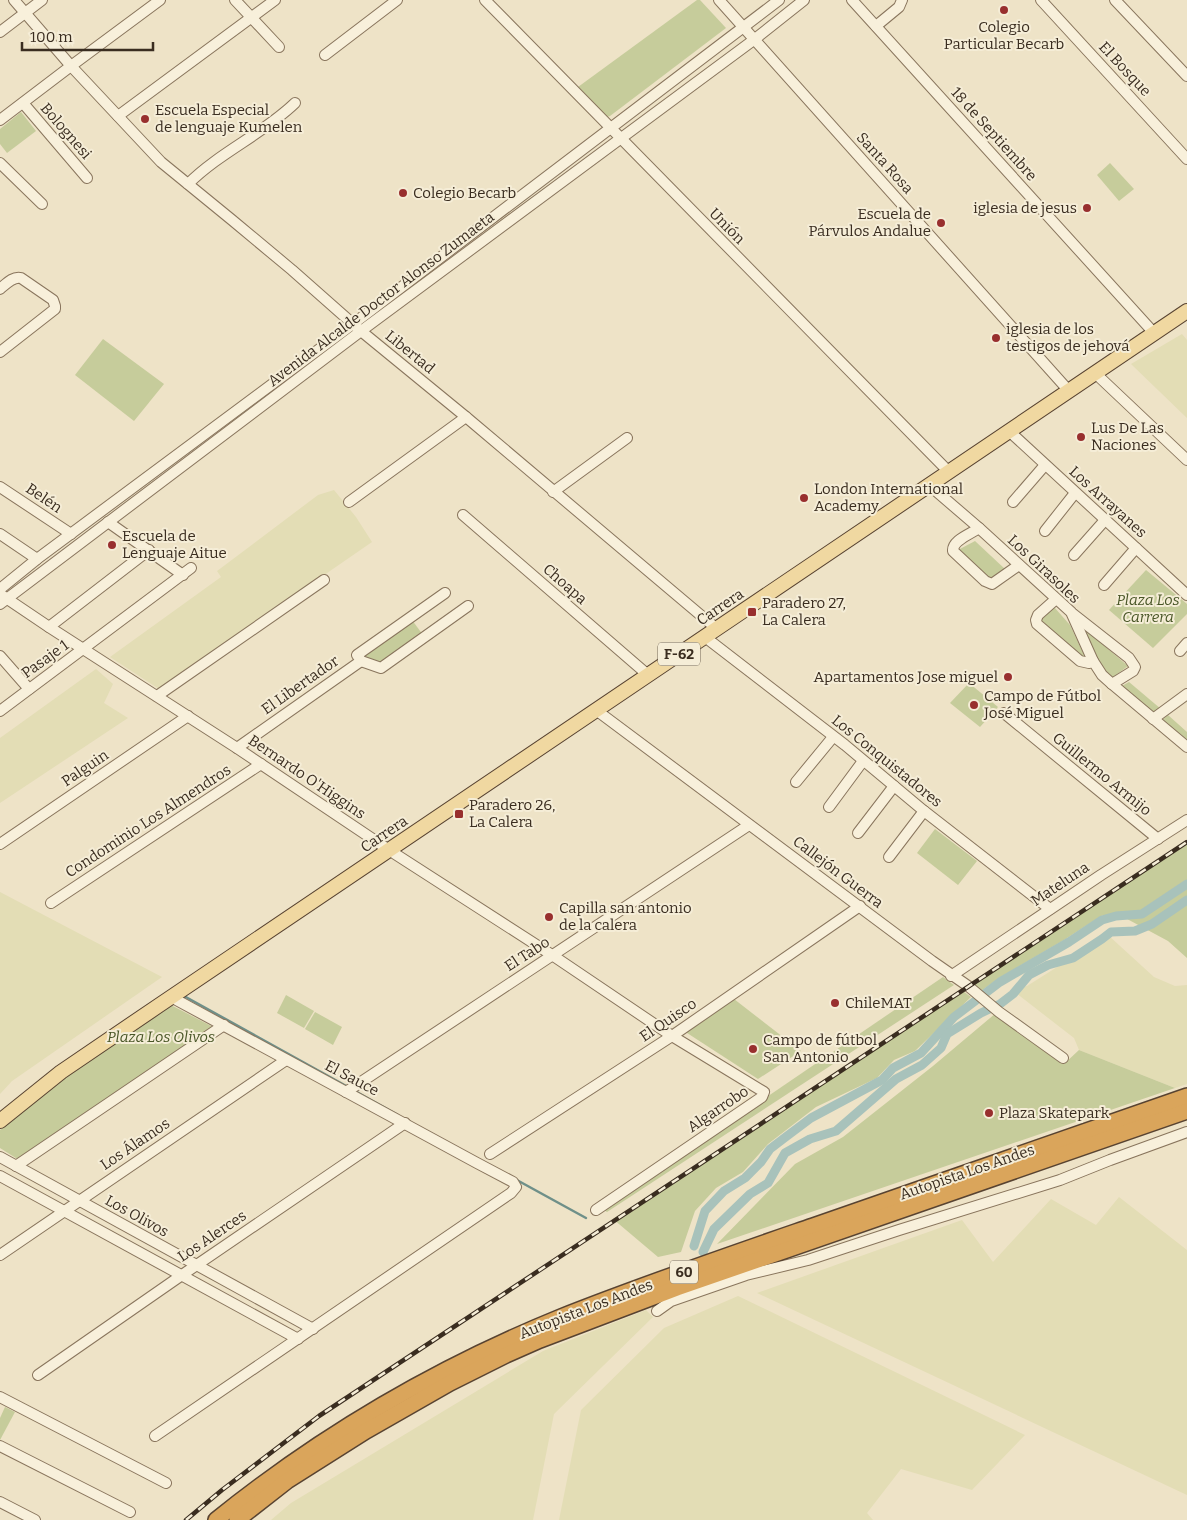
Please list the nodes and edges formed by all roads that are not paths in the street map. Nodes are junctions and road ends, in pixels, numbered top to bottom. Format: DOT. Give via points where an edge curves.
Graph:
graph roads {
  1 [pos="14,0"];
  2 [pos="42,0"];
  3 [pos="160,0"];
  4 [pos="235,0"];
  5 [pos="275,0"];
  6 [pos="397,0"];
  7 [pos="485,0"];
  8 [pos="719,0"];
  9 [pos="779,0"];
  10 [pos="804,0"];
  11 [pos="852,0"];
  12 [pos="902,0"];
  13 [pos="1041,0"];
  14 [pos="1115,0"];
  15 [pos="25,13"];
  16 [pos="251,18"];
  17 [pos="876,26"];
  18 [pos="744,28"];
  19 [pos="0,32"];
  20 [pos="755,39"];
  21 [pos="279,46"];
  22 [pos="325,55"];
  23 [pos="71,66"];
  24 [pos="1187,76"];
  25 [pos="23,103"];
  26 [pos="296,103"];
  27 [pos="118,116"];
  28 [pos="0,120"];
  29 [pos="611,128"];
  30 [pos="621,139"];
  31 [pos="1187,159"];
  32 [pos="0,163"];
  33 [pos="87,178"];
  34 [pos="188,184"];
  35 [pos="42,204"];
  36 [pos="0,289"];
  37 [pos="1187,311"];
  38 [pos="353,324"];
  39 [pos="361,331"];
  40 [pos="1154,333"];
  41 [pos="0,352"];
  42 [pos="1095,373"];
  43 [pos="1069,391"];
  44 [pos="466,416"];
  45 [pos="1009,432"];
  46 [pos="627,438"];
  47 [pos="1187,460"];
  48 [pos="1045,465"];
  49 [pos="949,472"];
  50 [pos="929,485"];
  51 [pos="0,487"];
  52 [pos="553,492"];
  53 [pos="1075,493"];
  54 [pos="350,502"];
  55 [pos="1013,502"];
  56 [pos="463,515"];
  57 [pos="1106,520"];
  58 [pos="108,522"];
  59 [pos="979,528"];
  60 [pos="1044,530"];
  61 [pos="0,534"];
  62 [pos="71,534"];
  63 [pos="1136,548"];
  64 [pos="149,550"];
  65 [pos="1074,555"];
  66 [pos="37,559"];
  67 [pos="1019,565"];
  68 [pos="191,568"];
  69 [pos="183,575"];
  70 [pos="324,580"];
  71 [pos="1104,584"];
  72 [pos="0,589"];
  73 [pos="445,593"];
  74 [pos="1187,595"];
  75 [pos="2,599"];
  76 [pos="1056,599"];
  77 [pos="468,606"];
  78 [pos="1071,612"];
  79 [pos="49,627"];
  80 [pos="717,629"];
  81 [pos="705,637"];
  82 [pos="1187,643"];
  83 [pos="83,649"];
  84 [pos="1180,651"];
  85 [pos="0,656"];
  86 [pos="360,661"];
  87 [pos="1093,661"];
  88 [pos="648,675"];
  89 [pos="1112,684"];
  90 [pos="29,689"];
  91 [pos="1187,694"];
  92 [pos="157,696"];
  93 [pos="596,710"];
  94 [pos="0,711"];
  95 [pos="1004,713"];
  96 [pos="188,716"];
  97 [pos="1153,719"];
  98 [pos="832,737"];
  99 [pos="1187,747"];
  100 [pos="237,748"];
  101 [pos="864,761"];
  102 [pos="261,764"];
  103 [pos="796,782"];
  104 [pos="894,786"];
  105 [pos="829,807"];
  106 [pos="924,811"];
  107 [pos="1187,820"];
  108 [pos="749,825"];
  109 [pos="858,833"];
  110 [pos="1158,839"];
  111 [pos="0,844"];
  112 [pos="389,850"];
  113 [pos="888,857"];
  114 [pos="51,903"];
  115 [pos="860,906"];
  116 [pos="1050,909"];
  117 [pos="552,955"];
  118 [pos="951,976"];
  119 [pos="171,997"];
  120 [pos="224,1025"];
  121 [pos="672,1036"];
  122 [pos="1063,1058"];
  123 [pos="286,1060"];
  124 [pos="346,1092"];
  125 [pos="1187,1096"];
  126 [pos="1187,1111"];
  127 [pos="0,1120"];
  128 [pos="405,1123"];
  129 [pos="1187,1132"];
  130 [pos="490,1154"];
  131 [pos="0,1157"];
  132 [pos="16,1166"];
  133 [pos="0,1176"];
  134 [pos="78,1201"];
  135 [pos="596,1210"];
  136 [pos="64,1211"];
  137 [pos="0,1254"];
  138 [pos="196,1266"];
  139 [pos="182,1275"];
  140 [pos="657,1311"];
  141 [pos="313,1329"];
  142 [pos="298,1339"];
  143 [pos="38,1375"];
  144 [pos="2,1401"];
  145 [pos="156,1436"];
  146 [pos="0,1446"];
  147 [pos="166,1482"];
  148 [pos="0,1502"];
  149 [pos="130,1512"];
  150 [pos="35,1520"];
  151 [pos="216,1520"];
  152 [pos="237,1520"];
  1 -- 15 [label="street, Libertad"];
  2 -- 15 [label="street"];
  3 -- 23 [label="street"];
  4 -- 16 [label="street"];
  5 -- 16 [label="street"];
  6 -- 22 [label="street"];
  7 -- 29 [label="street, Unión"];
  8 -- 18 [label="street, Santa Rosa"];
  9 -- 18 [label="street, Avenida Alcalde Doctor Alonso Zumaeta"];
  10 -- 20 [label="street, Avenida Alcalde Doctor Alonso Zumaeta"];
  11 -- 17 [label="street, 18 de Septiembre"];
  12 -- 17 [label="street" via="899,7"];
  13 -- 31 [label="street, El Bosque"];
  14 -- 24 [label="street"];
  15 -- 19 [label="street"];
  15 -- 23 [label="street, Libertad"];
  16 -- 21 [label="street"];
  16 -- 27 [label="street"];
  17 -- 40 [label="street, 18 de Septiembre"];
  18 -- 20 [label="street, Santa Rosa"];
  18 -- 29 [label="street, Avenida Alcalde Doctor Alonso Zumaeta"];
  20 -- 30 [label="street, Avenida Alcalde Doctor Alonso Zumaeta"];
  20 -- 43 [label="street, Santa Rosa"];
  23 -- 25 [label="street"];
  23 -- 27 [label="street, Libertad"];
  25 -- 28 [label="street"];
  25 -- 33 [label="street, Bolognesi"];
  26 -- 34 [label="street" via="202,170"];
  27 -- 34 [label="street, Libertad"];
  29 -- 30 [label="street, Unión"];
  29 -- 38 [label="street, Avenida Alcalde Doctor Alonso Zumaeta"];
  30 -- 39 [label="street, Avenida Alcalde Doctor Alonso Zumaeta"];
  30 -- 49 [label="street, Unión"];
  32 -- 35 [label="street"];
  34 -- 38 [label="street, Libertad"];
  36 -- 41 [label="street" via="17,277 53,300 56,306"];
  37 -- 40 [label="main road, Carrera / F-62"];
  38 -- 39 [label="street, Libertad"];
  38 -- 62 [label="street, Avenida Alcalde Doctor Alonso Zumaeta"];
  39 -- 44 [label="street, Libertad"];
  39 -- 58 [label="street, Avenida Alcalde Doctor Alonso Zumaeta"];
  40 -- 42 [label="main road, Carrera / F-62"];
  42 -- 43 [label="main road, Carrera / F-62"];
  42 -- 47 [label="street"];
  43 -- 45 [label="main road, Carrera / F-62"];
  44 -- 52 [label="street, Libertad"];
  44 -- 54 [label="street"];
  45 -- 48 [label="street, Los Arrayanes"];
  45 -- 49 [label="main road, Carrera / F-62"];
  46 -- 52 [label="street"];
  48 -- 53 [label="street, Los Arrayanes"];
  48 -- 55 [label="street"];
  49 -- 50 [label="main road, Carrera / F-62"];
  50 -- 59 [label="street, Los Girasoles"];
  50 -- 80 [label="main road, Carrera / F-62"];
  51 -- 62 [label="street, Belén"];
  52 -- 80 [label="street, Libertad"];
  53 -- 57 [label="street, Los Arrayanes"];
  53 -- 60 [label="street"];
  56 -- 88 [label="street, Choapa"];
  57 -- 63 [label="street, Los Arrayanes"];
  57 -- 65 [label="street"];
  58 -- 64 [label="street"];
  58 -- 75 [label="street, Avenida Alcalde Doctor Alonso Zumaeta"];
  59 -- 67 [label="street, Los Girasoles"];
  59 -- 67 [label="street" via="955,543 953,552 985,582 992,584"];
  61 -- 66 [label="street"];
  62 -- 66 [label="street, Avenida Alcalde Doctor Alonso Zumaeta"];
  63 -- 71 [label="street"];
  63 -- 74 [label="street, Los Arrayanes"];
  64 -- 69 [label="street"];
  64 -- 79 [label="street"];
  66 -- 72 [label="street, Avenida Alcalde Doctor Alonso Zumaeta"];
  67 -- 76 [label="street, Los Girasoles"];
  68 -- 69 [label="street, Pasaje 1"];
  69 -- 83 [label="street, Pasaje 1"];
  70 -- 92 [label="street"];
  73 -- 86 [label="street, El Libertador" via="358,655"];
  75 -- 79 [label="street, Bernardo O'Higgins"];
  76 -- 78 [label="street, Los Girasoles"];
  76 -- 87 [label="street" via="1038,615 1038,624 1080,661"];
  77 -- 86 [label="street" via="381,668"];
  78 -- 87 [label="street, Los Girasoles"];
  78 -- 89 [label="street" via="1132,662 1133,671"];
  79 -- 83 [label="street, Bernardo O'Higgins"];
  80 -- 81 [label="main road, Carrera / F-62"];
  81 -- 88 [label="main road, Carrera / F-62"];
  81 -- 98 [label="street, Los Conquistadores"];
  82 -- 84 [label="street"];
  83 -- 90 [label="street, Pasaje 1"];
  83 -- 92 [label="street, Bernardo O'Higgins"];
  85 -- 90 [label="street"];
  86 -- 100 [label="street, El Libertador"];
  87 -- 89 [label="street, Los Girasoles"];
  88 -- 93 [label="main road, Carrera / F-62"];
  89 -- 97 [label="street, Los Girasoles"];
  90 -- 94 [label="street, Pasaje 1"];
  91 -- 97 [label="street"];
  92 -- 96 [label="street, Bernardo O'Higgins"];
  93 -- 108 [label="street, Callejón Guerra"];
  93 -- 112 [label="main road, Carrera / F-62"];
  95 -- 110 [label="street, Guillermo Armijo"];
  96 -- 100 [label="street, Bernardo O'Higgins"];
  96 -- 111 [label="street, Palguin"];
  97 -- 99 [label="street, Los Girasoles"];
  98 -- 101 [label="street, Los Conquistadores"];
  98 -- 103 [label="street"];
  100 -- 102 [label="street, Bernardo O'Higgins"];
  101 -- 104 [label="street, Los Conquistadores"];
  101 -- 105 [label="street"];
  102 -- 112 [label="street, Bernardo O'Higgins"];
  102 -- 114 [label="street, Condominio Los Almendros"];
  104 -- 106 [label="street, Los Conquistadores"];
  104 -- 109 [label="street"];
  106 -- 113 [label="street"];
  106 -- 116 [label="street, Los Conquistadores"];
  107 -- 110 [label="street, Mateluna"];
  108 -- 115 [label="street, Callejón Guerra"];
  108 -- 117 [label="street, El Tabo"];
  110 -- 116 [label="street, Mateluna"];
  112 -- 117 [label="street, Bernardo O'Higgins"];
  112 -- 119 [label="main road, Carrera / F-62"];
  115 -- 118 [label="street, Callejón Guerra"];
  115 -- 121 [label="street, El Quisco"];
  116 -- 118 [label="street, Mateluna"];
  117 -- 121 [label="street, Bernardo O'Higgins"];
  117 -- 124 [label="street, El Tabo"];
  118 -- 122 [label="street, Callejón Guerra"];
  119 -- 120 [label="street, El Sauce"];
  119 -- 127 [label="main road, F-62" via="62,1072"];
  120 -- 123 [label="street, El Sauce"];
  120 -- 132 [label="street"];
  121 -- 130 [label="street, El Quisco"];
  121 -- 135 [label="street, Algarrobo" via="764,1094"];
  123 -- 124 [label="street, El Sauce"];
  123 -- 134 [label="street, Los Álamos"];
  124 -- 128 [label="street, El Sauce"];
  125 -- 151 [label="highway, Autopista Los Andes / 60" via="713,1261 583,1308 520,1335 377,1409 287,1466"];
  126 -- 152 [label="highway, Autopista Los Andes / 60" via="677,1288 540,1340 450,1383 366,1431"];
  128 -- 138 [label="street, Los Alerces"];
  128 -- 141 [label="street, El Sauce" via="516,1186 511,1193"];
  129 -- 140 [label="street" via="1060,1180 831,1253 746,1275 670,1301"];
  131 -- 132 [label="street, Los Olivos"];
  132 -- 134 [label="street, Los Olivos"];
  133 -- 136 [label="street, Los Olivos"];
  134 -- 136 [label="street, Los Álamos"];
  134 -- 138 [label="street, Los Olivos"];
  136 -- 137 [label="street, Los Álamos"];
  136 -- 139 [label="street, Los Olivos"];
  138 -- 139 [label="street, Los Alerces"];
  138 -- 141 [label="street, Los Olivos"];
  139 -- 142 [label="street, Los Olivos"];
  139 -- 143 [label="street, Los Alerces"];
  141 -- 142 [label="street"];
  142 -- 145 [label="street"];
  144 -- 147 [label="street"];
  146 -- 149 [label="street"];
  148 -- 150 [label="street"];
}
